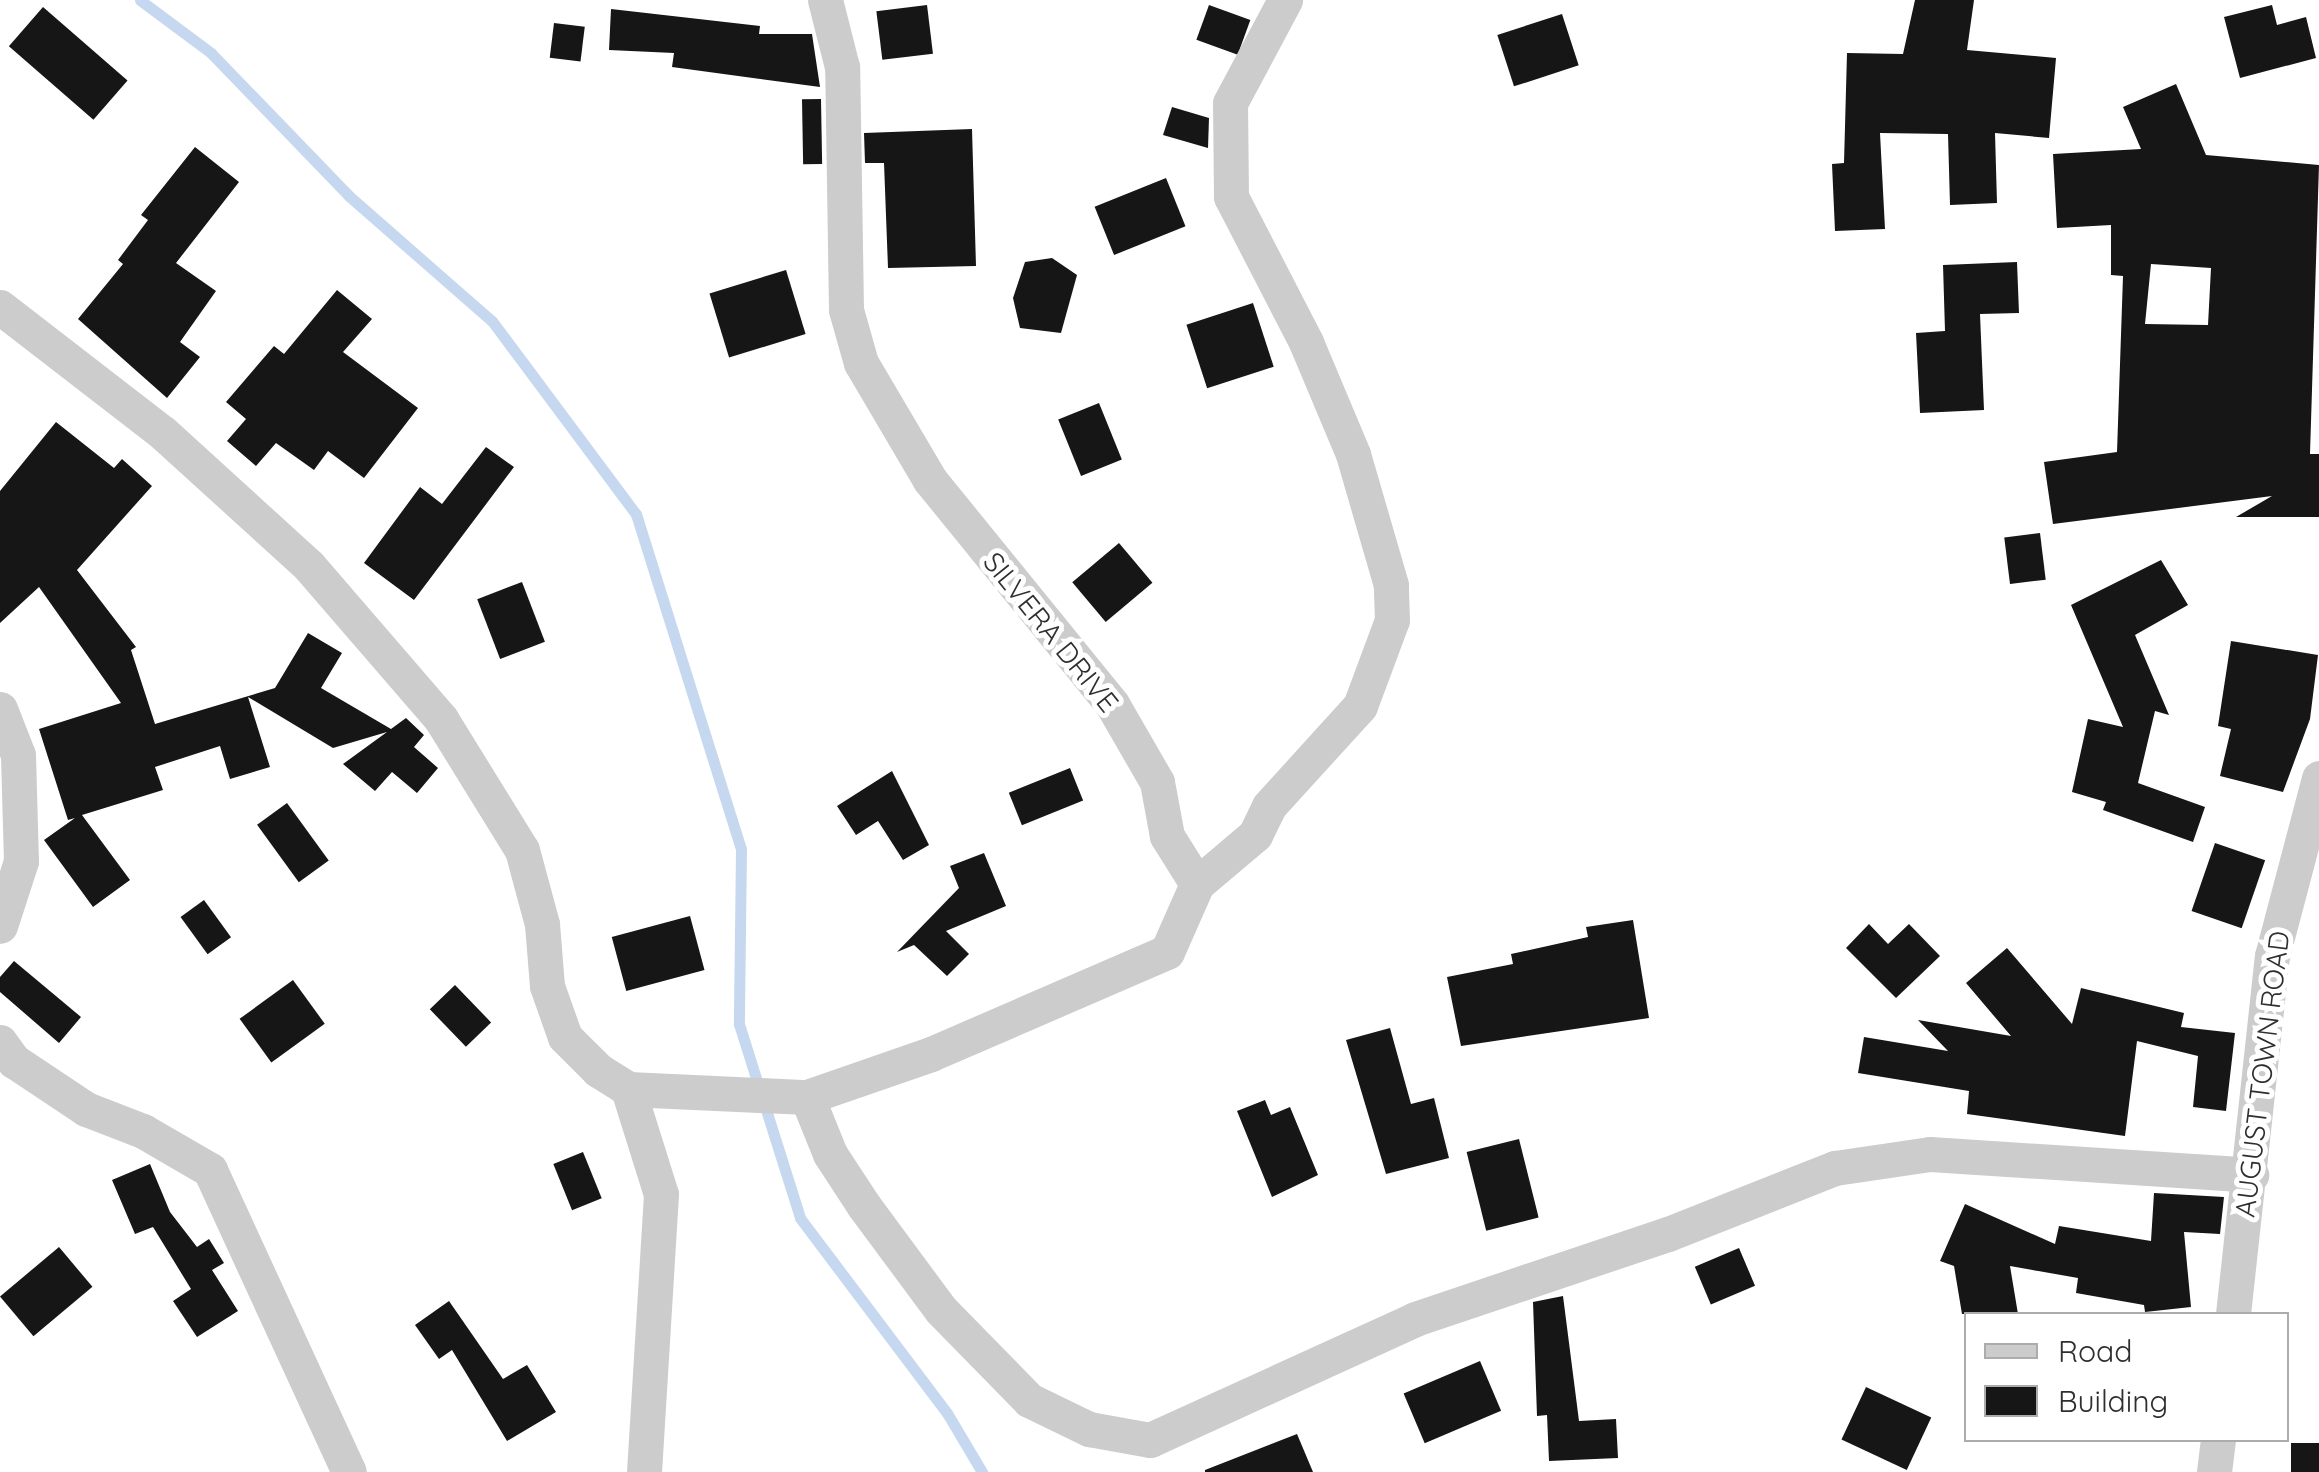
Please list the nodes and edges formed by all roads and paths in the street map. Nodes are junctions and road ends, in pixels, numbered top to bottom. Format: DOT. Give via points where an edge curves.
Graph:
graph roads {
  1 [pos="826,0"];
  2 [pos="1284,0"];
  3 [pos="0,307"];
  4 [pos="0,709"];
  5 [pos="2319,778"];
  6 [pos="1197,884"];
  7 [pos="0,926"];
  8 [pos="0,1042"];
  9 [pos="628,1089"];
  10 [pos="790,1096"];
  11 [pos="2251,1174"];
  12 [pos="2234,1312"];
  13 [pos="2218,1442"];
  14 [pos="349,1472"];
  15 [pos="644,1472"];
  16 [pos="2214,1472"];
  1 -- 6 [label="street, SILVERA DRIVE" via="842,67 846,310 860,363 930,480 1112,704 1157,782 1167,836"];
  2 -- 6 [label="street" via="1230,102 1231,197 1306,342 1353,454 1391,585 1392,620 1360,706 1268,806 1256,836"];
  3 -- 9 [label="street" via="162,433 309,566 441,719 522,850 542,924 547,986 565,1036"];
  4 -- 7 [label="street" via="18,755 21,861"];
  5 -- 11 [label="street, AUGUST TOWN ROAD" via="2272,956"];
  6 -- 10 [label="street" via="1167,952 931,1054"];
  8 -- 14 [label="street" via="14,1061 86,1109 143,1130 210,1170"];
  9 -- 10 [label="street"];
  9 -- 15 [label="street" via="661,1194"];
  10 -- 11 [label="street" via="942,1310 1028,1400 1089,1429 1150,1440 1415,1319 1668,1234 1835,1168 1947,1154"];
  11 -- 12 [label="street, AUGUST TOWN ROAD"];
  13 -- 16 [label="street"];
}
